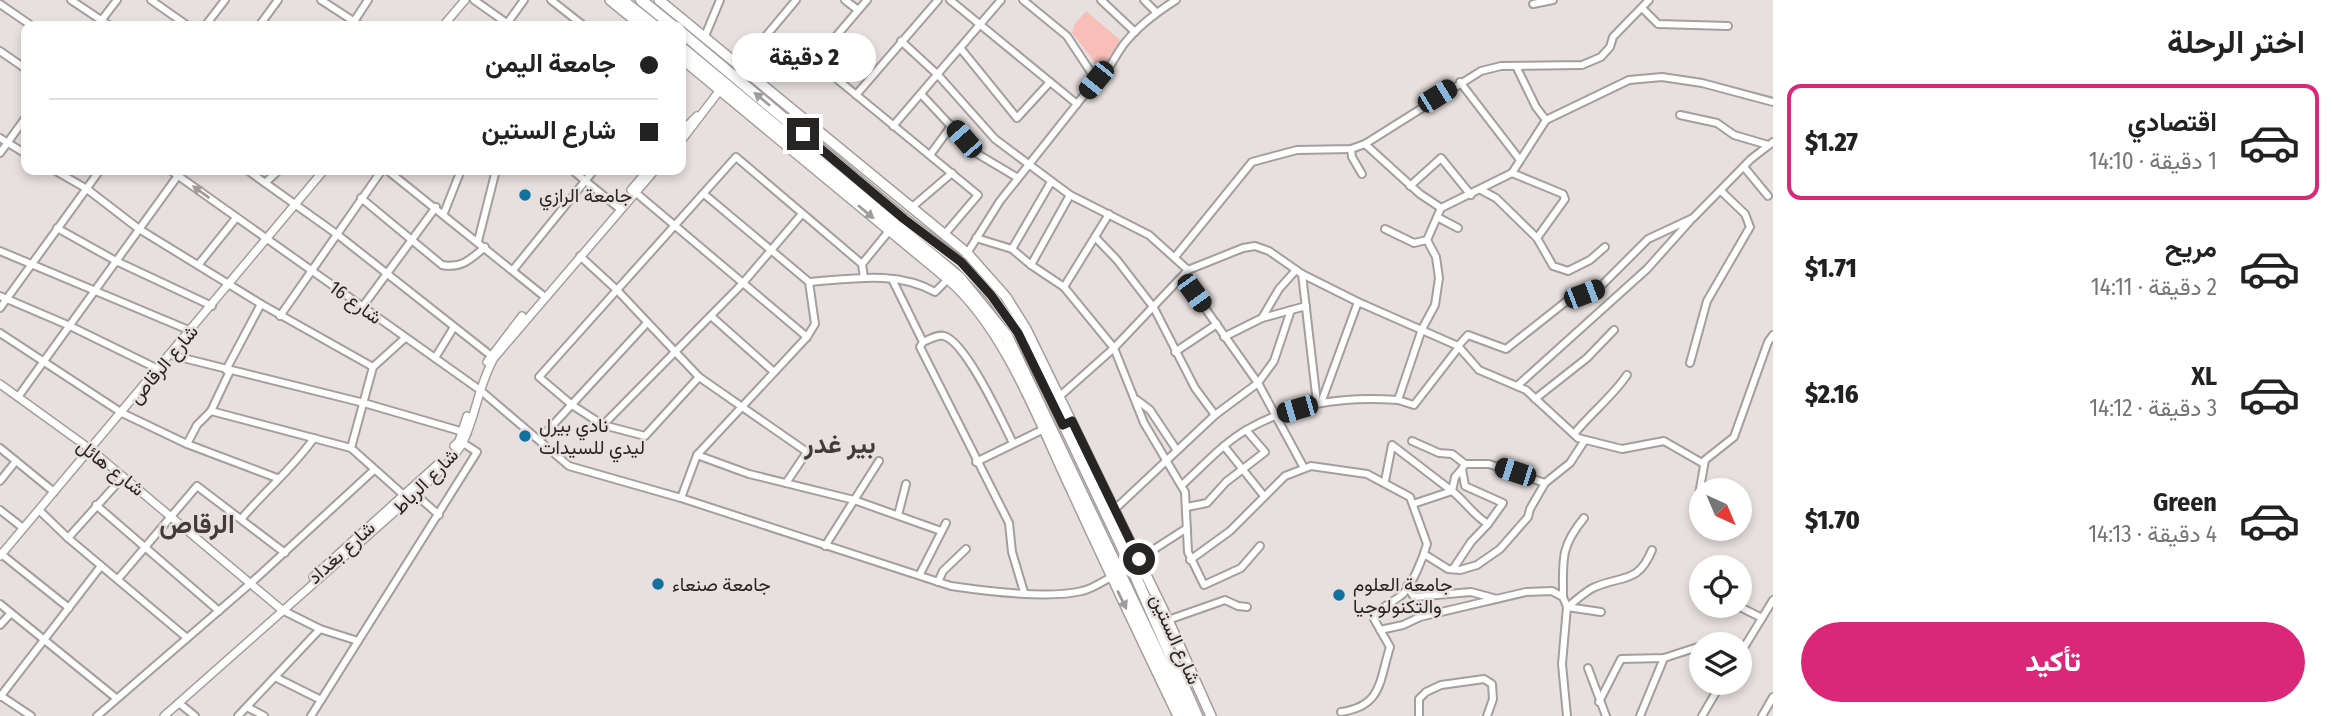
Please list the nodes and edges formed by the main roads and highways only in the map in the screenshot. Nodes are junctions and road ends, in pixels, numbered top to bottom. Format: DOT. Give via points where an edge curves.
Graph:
graph roads {
  1 [pos="610,0"];
  2 [pos="622,0"];
  3 [pos="641,0"];
  4 [pos="659,0"];
  5 [pos="636,21"];
  6 [pos="649,21"];
  7 [pos="667,21"];
  8 [pos="686,21"];
  9 [pos="686,21"];
  10 [pos="686,36"];
  11 [pos="686,51"];
  12 [pos="686,62"];
  13 [pos="807,130"];
  14 [pos="796,148"];
  15 [pos="964,258"];
  16 [pos="953,279"];
  17 [pos="1068,423"];
  18 [pos="1135,562"];
  19 [pos="1112,569"];
  20 [pos="1178,716"];
  21 [pos="1188,716"];
  22 [pos="1197,716"];
  23 [pos="1211,716"];
  1 -- 5 [label="main road"];
  2 -- 6 [label="highway"];
  3 -- 7 [label="highway"];
  4 -- 8 [label="main road, شارع الستين"];
  9 -- 13 [label="main road, شارع الستين"];
  13 -- 10 [label="highway, شارع الستين, one-way"];
  11 -- 14 [label="highway, شارع الستين"];
  12 -- 14 [label="main road, شارع الستين"];
  13 -- 15 [label="main road, شارع الستين" via="911,208"];
  13 -- 15 [label="highway, شارع الستين" via="904,219"];
  14 -- 16 [label="highway, شارع الستين"];
  14 -- 16 [label="main road, شارع الستين, one-way" via="889,231"];
  15 -- 17 [label="highway, شارع الستين" via="1018,333"];
  15 -- 17 [label="main road, شارع الستين" via="1006,297 1026,328 1060,396"];
  16 -- 19 [label="highway, شارع الستين" via="1007,336"];
  17 -- 18 [label="highway, شارع الستين"];
  17 -- 18 [label="main road, شارع الستين" via="1115,509"];
  18 -- 22 [label="highway, شارع الستين"];
  18 -- 23 [label="main road, شارع الستين" via="1168,620"];
  19 -- 20 [label="main road, شارع الستين, one-way"];
  19 -- 21 [label="highway, شارع الستين"];
}
